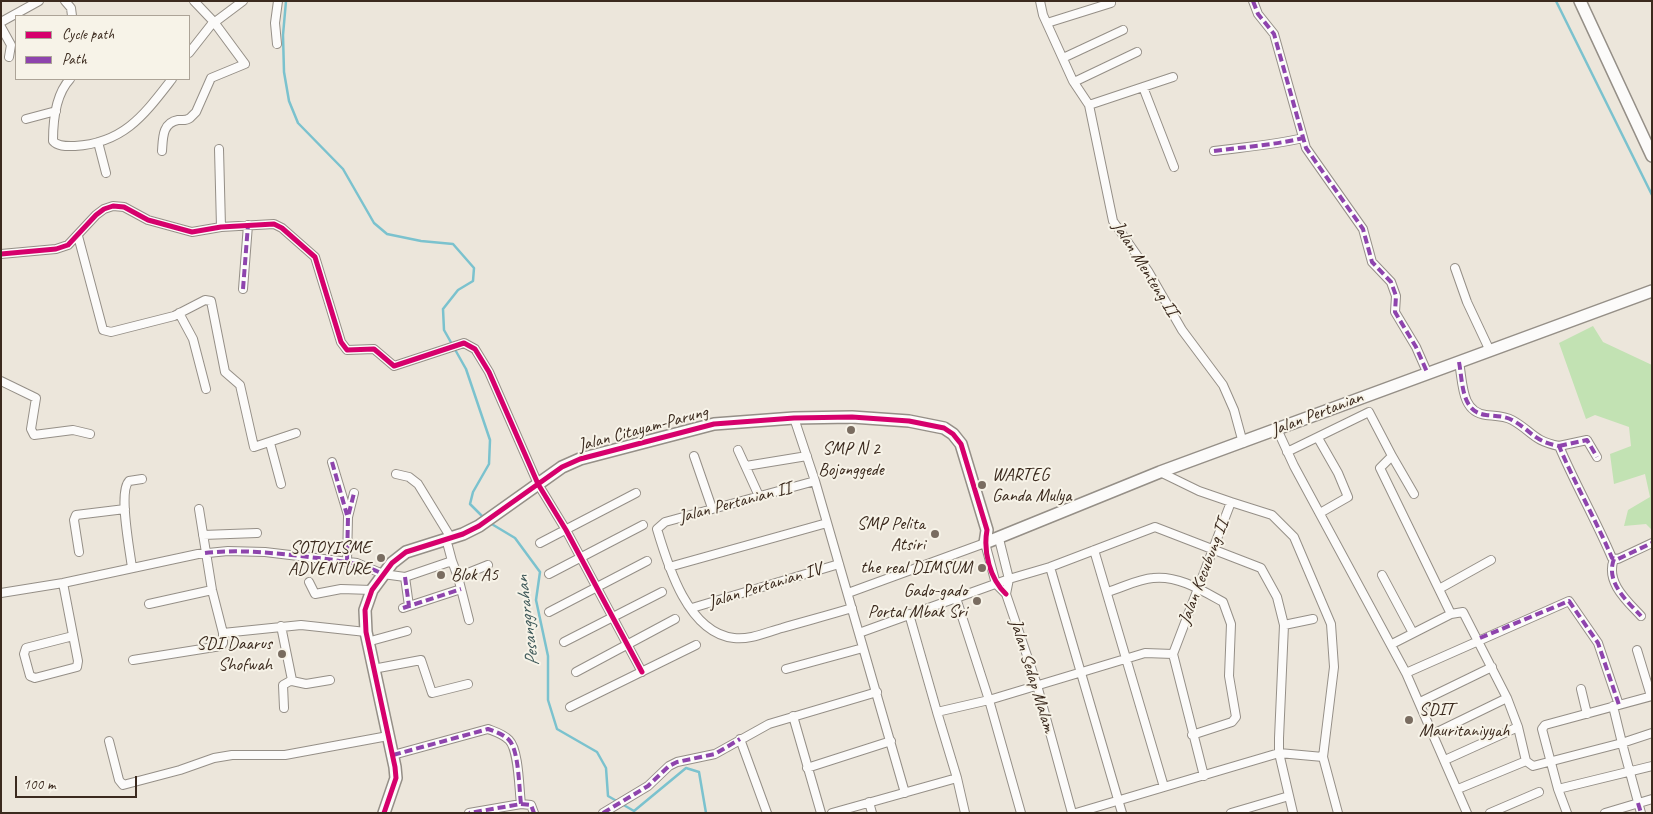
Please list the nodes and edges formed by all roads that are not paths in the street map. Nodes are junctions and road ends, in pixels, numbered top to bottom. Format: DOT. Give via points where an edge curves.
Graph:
graph roads {
  1 [pos="39,1"];
  2 [pos="65,1"];
  3 [pos="194,1"];
  4 [pos="243,1"];
  5 [pos="278,1"];
  6 [pos="1040,1"];
  7 [pos="1253,1"];
  8 [pos="1580,1"];
  9 [pos="1111,2"];
  10 [pos="72,15"];
  11 [pos="1,22"];
  12 [pos="214,22"];
  13 [pos="1047,23"];
  14 [pos="1,27"];
  15 [pos="1123,30"];
  16 [pos="277,44"];
  17 [pos="190,52"];
  18 [pos="1137,52"];
  19 [pos="9,57"];
  20 [pos="1063,58"];
  21 [pos="1173,77"];
  22 [pos="69,80"];
  23 [pos="171,80"];
  24 [pos="1074,82"];
  25 [pos="1143,87"];
  26 [pos="1088,105"];
  27 [pos="56,111"];
  28 [pos="26,119"];
  29 [pos="1303,138"];
  30 [pos="98,142"];
  31 [pos="219,149"];
  32 [pos="162,151"];
  33 [pos="1214,151"];
  34 [pos="1652,156"];
  35 [pos="1174,167"];
  36 [pos="106,173"];
  37 [pos="248,225"];
  38 [pos="221,227"];
  39 [pos="78,236"];
  40 [pos="1,254"];
  41 [pos="1455,268"];
  42 [pos="243,289"];
  43 [pos="1652,291"];
  44 [pos="180,313"];
  45 [pos="1490,351"];
  46 [pos="1459,362"];
  47 [pos="1427,372"];
  48 [pos="1,381"];
  49 [pos="206,390"];
  50 [pos="794,418"];
  51 [pos="1277,429"];
  52 [pos="296,433"];
  53 [pos="90,434"];
  54 [pos="1318,438"];
  55 [pos="1243,442"];
  56 [pos="270,443"];
  57 [pos="1559,446"];
  58 [pos="738,450"];
  59 [pos="1287,452"];
  60 [pos="694,456"];
  61 [pos="807,456"];
  62 [pos="1392,456"];
  63 [pos="1597,457"];
  64 [pos="332,462"];
  65 [pos="746,466"];
  66 [pos="1160,472"];
  67 [pos="396,474"];
  68 [pos="142,479"];
  69 [pos="815,481"];
  70 [pos="281,484"];
  71 [pos="538,484"];
  72 [pos="354,493"];
  73 [pos="636,493"];
  74 [pos="1414,494"];
  75 [pos="759,496"];
  76 [pos="1231,502"];
  77 [pos="712,508"];
  78 [pos="125,509"];
  79 [pos="199,509"];
  80 [pos="1320,513"];
  81 [pos="348,517"];
  82 [pos="827,523"];
  83 [pos="643,525"];
  84 [pos="566,530"];
  85 [pos="987,530"];
  86 [pos="257,533"];
  87 [pos="203,535"];
  88 [pos="999,539"];
  89 [pos="450,542"];
  90 [pos="540,543"];
  91 [pos="1652,543"];
  92 [pos="984,544"];
  93 [pos="1215,549"];
  94 [pos="1094,550"];
  95 [pos="79,552"];
  96 [pos="205,553"];
  97 [pos="580,558"];
  98 [pos="1491,560"];
  99 [pos="1614,560"];
  100 [pos="452,561"];
  101 [pos="648,561"];
  102 [pos="347,562"];
  103 [pos="839,564"];
  104 [pos="488,565"];
  105 [pos="669,567"];
  106 [pos="1050,567"];
  107 [pos="132,568"];
  108 [pos="383,574"];
  109 [pos="549,574"];
  110 [pos="1382,575"];
  111 [pos="405,577"];
  112 [pos="458,577"];
  113 [pos="1009,579"];
  114 [pos="309,582"];
  115 [pos="63,583"];
  116 [pos="996,584"];
  117 [pos="1197,587"];
  118 [pos="596,588"];
  119 [pos="461,589"];
  120 [pos="1440,589"];
  121 [pos="212,590"];
  122 [pos="372,590"];
  123 [pos="662,592"];
  124 [pos="1107,592"];
  125 [pos="1,593"];
  126 [pos="848,593"];
  127 [pos="1006,594"];
  128 [pos="956,598"];
  129 [pos="149,604"];
  130 [pos="692,608"];
  131 [pos="852,608"];
  132 [pos="549,612"];
  133 [pos="909,614"];
  134 [pos="1451,614"];
  135 [pos="1641,616"];
  136 [pos="612,617"];
  137 [pos="675,619"];
  138 [pos="1313,619"];
  139 [pos="469,620"];
  140 [pos="281,626"];
  141 [pos="1284,626"];
  142 [pos="407,632"];
  143 [pos="859,632"];
  144 [pos="223,633"];
  145 [pos="1413,633"];
  146 [pos="73,636"];
  147 [pos="367,637"];
  148 [pos="1478,639"];
  149 [pos="564,642"];
  150 [pos="1392,644"];
  151 [pos="627,646"];
  152 [pos="696,646"];
  153 [pos="863,648"];
  154 [pos="1637,650"];
  155 [pos="1174,654"];
  156 [pos="1126,658"];
  157 [pos="133,660"];
  158 [pos="1492,666"];
  159 [pos="786,668"];
  160 [pos="373,669"];
  161 [pos="576,672"];
  162 [pos="642,672"];
  163 [pos="1081,672"];
  164 [pos="1406,673"];
  165 [pos="330,680"];
  166 [pos="292,681"];
  167 [pos="468,684"];
  168 [pos="1037,685"];
  169 [pos="1581,689"];
  170 [pos="876,692"];
  171 [pos="1652,696"];
  172 [pos="1507,698"];
  173 [pos="989,700"];
  174 [pos="1420,702"];
  175 [pos="1616,706"];
  176 [pos="570,707"];
  177 [pos="284,708"];
  178 [pos="937,712"];
  179 [pos="1587,714"];
  180 [pos="793,716"];
  181 [pos="1518,727"];
  182 [pos="1652,733"];
  183 [pos="1433,734"];
  184 [pos="1192,735"];
  185 [pos="388,736"];
  186 [pos="740,739"];
  187 [pos="109,741"];
  188 [pos="891,742"];
  189 [pos="1622,743"];
  190 [pos="1280,753"];
  191 [pos="393,755"];
  192 [pos="1323,757"];
  193 [pos="1445,760"];
  194 [pos="1526,761"];
  195 [pos="1551,762"];
  196 [pos="1652,766"];
  197 [pos="807,768"];
  198 [pos="1630,772"];
  199 [pos="1204,776"];
  200 [pos="957,778"];
  201 [pos="1164,787"];
  202 [pos="1458,789"];
  203 [pos="1558,789"];
  204 [pos="1539,792"];
  205 [pos="905,793"];
  206 [pos="1289,796"];
  207 [pos="1652,799"];
  208 [pos="1118,800"];
  209 [pos="869,802"];
  210 [pos="1638,803"];
  211 [pos="521,804"];
  212 [pos="606,811"];
  213 [pos="384,813"];
  214 [pos="469,813"];
  215 [pos="534,813"];
  216 [pos="767,813"];
  217 [pos="821,813"];
  218 [pos="832,813"];
  219 [pos="872,813"];
  220 [pos="965,813"];
  221 [pos="1021,813"];
  222 [pos="1074,813"];
  223 [pos="1122,813"];
  224 [pos="1231,813"];
  225 [pos="1293,813"];
  226 [pos="1338,813"];
  227 [pos="1467,813"];
  228 [pos="1490,813"];
  229 [pos="1568,813"];
  230 [pos="1605,813"];
  231 [pos="1641,813"];
  1 -- 11 [label="street"];
  2 -- 10 [label="street"];
  3 -- 12 [label="street"];
  4 -- 12 [label="street"];
  5 -- 16 [label="street" via="275,15"];
  6 -- 13 [label="street, Jalan Menteng II"];
  7 -- 29 [label="street" via="1258,14 1274,34"];
  8 -- 34 [label="street"];
  9 -- 13 [label="street"];
  12 -- 17 [label="street"];
  12 -- 32 [label="street" via="245,64 211,78 196,112 190,118 166,127"];
  13 -- 20 [label="street, Jalan Menteng II"];
  14 -- 19 [label="street" via="11,45"];
  15 -- 20 [label="street"];
  18 -- 24 [label="street"];
  20 -- 24 [label="street, Jalan Menteng II"];
  21 -- 25 [label="street"];
  22 -- 27 [label="street" via="61,93"];
  23 -- 30 [label="street" via="134,125 117,136"];
  24 -- 26 [label="street, Jalan Menteng II"];
  25 -- 26 [label="street"];
  25 -- 35 [label="street"];
  26 -- 55 [label="street, Jalan Menteng II" via="1113,221 1148,271 1182,330 1223,385"];
  27 -- 28 [label="street"];
  27 -- 30 [label="street" via="53,137 56,144 72,146"];
  29 -- 33 [label="street"];
  29 -- 47 [label="street" via="1312,159 1363,229 1375,267 1391,282 1396,296 1395,312"];
  30 -- 36 [label="street"];
  31 -- 38 [label="street"];
  37 -- 38 [label="street"];
  37 -- 42 [label="street"];
  37 -- 71 [label="street" via="279,226 313,254 341,342 347,350 374,349 394,366 464,343 475,349 489,372"];
  38 -- 39 [label="street" via="184,231 114,206 96,215"];
  39 -- 40 [label="street" via="68,245 56,249"];
  39 -- 44 [label="street" via="104,330 111,332"];
  41 -- 45 [label="street"];
  43 -- 45 [label="street, Jalan Pertanian"];
  44 -- 49 [label="street" via="193,338"];
  44 -- 56 [label="street" via="205,300 212,302 225,372 240,385 254,447"];
  45 -- 46 [label="street, Jalan Pertanian"];
  46 -- 47 [label="street, Jalan Pertanian"];
  46 -- 57 [label="street" via="1470,408 1480,414 1513,420 1540,441"];
  47 -- 51 [label="street, Jalan Pertanian"];
  48 -- 53 [label="street" via="36,398 31,428 34,435 73,430"];
  50 -- 61 [label="street"];
  50 -- 71 [label="street, Jalan Citayam-Parung" via="714,424 657,437 580,459"];
  50 -- 85 [label="street, Jalan Citayam-Parung" via="852,417 909,421 944,428 961,444"];
  51 -- 55 [label="street, Jalan Pertanian"];
  51 -- 59 [label="street"];
  52 -- 56 [label="street"];
  54 -- 59 [label="street"];
  54 -- 62 [label="street" via="1368,412"];
  54 -- 80 [label="street" via="1348,497"];
  55 -- 66 [label="street, Jalan Pertanian"];
  56 -- 70 [label="street"];
  57 -- 63 [label="street" via="1587,440"];
  57 -- 99 [label="street"];
  58 -- 65 [label="street"];
  59 -- 80 [label="street"];
  60 -- 77 [label="street"];
  61 -- 65 [label="street"];
  61 -- 69 [label="street"];
  62 -- 74 [label="street"];
  62 -- 120 [label="street" via="1380,468"];
  64 -- 81 [label="street"];
  65 -- 75 [label="street"];
  66 -- 76 [label="street"];
  66 -- 88 [label="street, Jalan Pertanian"];
  67 -- 89 [label="street" via="409,477 418,484"];
  68 -- 78 [label="street" via="127,482"];
  69 -- 75 [label="street, Jalan Pertanian II"];
  69 -- 82 [label="street"];
  71 -- 84 [label="street"];
  71 -- 89 [label="street, Jalan Citayam-Parung" via="479,526"];
  72 -- 81 [label="street"];
  73 -- 84 [label="street"];
  75 -- 77 [label="street, Jalan Pertanian II"];
  76 -- 93 [label="street, Jalan Kecubung II"];
  76 -- 192 [label="street, Jalan Kecubung II" via="1272,515 1294,536 1331,624 1334,667"];
  77 -- 105 [label="street, Jalan Pertanian II" via="665,522 657,529"];
  78 -- 95 [label="street" via="76,515"];
  78 -- 107 [label="street"];
  79 -- 87 [label="street"];
  80 -- 150 [label="street"];
  81 -- 102 [label="street"];
  82 -- 103 [label="street"];
  82 -- 105 [label="street"];
  83 -- 97 [label="street"];
  84 -- 90 [label="street"];
  84 -- 97 [label="street"];
  85 -- 88 [label="street"];
  85 -- 92 [label="street, Jalan Citayam-Parung"];
  86 -- 87 [label="street"];
  87 -- 96 [label="street"];
  88 -- 92 [label="street, Jalan Pertanian"];
  88 -- 113 [label="street"];
  89 -- 100 [label="street"];
  89 -- 108 [label="street, Jalan Citayam-Parung" via="406,552"];
  91 -- 99 [label="street"];
  92 -- 116 [label="street"];
  92 -- 126 [label="street"];
  93 -- 94 [label="street" via="1155,527"];
  93 -- 117 [label="street, Jalan Kecubung II"];
  93 -- 141 [label="street" via="1261,568 1277,597"];
  94 -- 106 [label="street"];
  94 -- 124 [label="street"];
  96 -- 102 [label="street" via="252,551"];
  96 -- 107 [label="street"];
  96 -- 121 [label="street"];
  97 -- 109 [label="street"];
  97 -- 118 [label="street"];
  98 -- 120 [label="street"];
  99 -- 135 [label="street" via="1611,569 1614,581"];
  100 -- 111 [label="street"];
  100 -- 112 [label="street"];
  101 -- 118 [label="street"];
  102 -- 108 [label="street"];
  103 -- 126 [label="street"];
  103 -- 130 [label="street, Jalan Pertanian IV"];
  104 -- 112 [label="street"];
  105 -- 130 [label="street"];
  106 -- 113 [label="street"];
  106 -- 163 [label="street"];
  107 -- 115 [label="street"];
  108 -- 111 [label="street"];
  108 -- 122 [label="street, Jalan Citayam-Parung"];
  110 -- 145 [label="street"];
  111 -- 119 [label="street" via="406,607"];
  112 -- 119 [label="street"];
  113 -- 116 [label="street"];
  113 -- 127 [label="street"];
  114 -- 122 [label="street" via="316,594 341,589"];
  115 -- 125 [label="street"];
  115 -- 146 [label="street"];
  116 -- 127 [label="street"];
  116 -- 128 [label="street"];
  117 -- 124 [label="street" via="1153,578"];
  117 -- 155 [label="street, Jalan Kecubung II"];
  117 -- 184 [label="street" via="1223,602 1230,617 1229,676 1236,717 1232,722"];
  118 -- 132 [label="street"];
  118 -- 136 [label="street"];
  119 -- 139 [label="street"];
  120 -- 134 [label="street"];
  121 -- 129 [label="street"];
  121 -- 144 [label="street"];
  122 -- 147 [label="street, Jalan Citayam-Parung" via="365,610"];
  123 -- 136 [label="street"];
  124 -- 156 [label="street"];
  126 -- 131 [label="street"];
  127 -- 168 [label="street, Jalan Sedap Malam"];
  128 -- 133 [label="street"];
  128 -- 173 [label="street"];
  130 -- 131 [label="street" via="710,628 738,638"];
  131 -- 143 [label="street"];
  133 -- 143 [label="street"];
  133 -- 178 [label="street"];
  134 -- 145 [label="street"];
  134 -- 148 [label="street" via="1459,611 1466,614"];
  136 -- 149 [label="street"];
  136 -- 151 [label="street"];
  137 -- 151 [label="street"];
  138 -- 141 [label="street"];
  140 -- 144 [label="street"];
  140 -- 147 [label="street" via="301,625"];
  140 -- 166 [label="street"];
  141 -- 190 [label="street" via="1278,724"];
  142 -- 147 [label="street"];
  143 -- 153 [label="street"];
  144 -- 157 [label="street" via="221,646"];
  145 -- 150 [label="street"];
  146 -- 146 [label="street" via="26,648 24,654 30,676 36,678 76,668 78,661"];
  147 -- 160 [label="street, Jalan Citayam-Parung"];
  148 -- 158 [label="street"];
  148 -- 164 [label="street"];
  148 -- 175 [label="street" via="1566,600 1598,643"];
  150 -- 164 [label="street"];
  151 -- 161 [label="street"];
  151 -- 162 [label="street"];
  152 -- 162 [label="street"];
  153 -- 159 [label="street"];
  153 -- 170 [label="street"];
  154 -- 171 [label="street"];
  155 -- 156 [label="street" via="1145,653"];
  155 -- 184 [label="street"];
  156 -- 163 [label="street"];
  156 -- 201 [label="street"];
  158 -- 172 [label="street"];
  158 -- 174 [label="street"];
  160 -- 167 [label="street" via="421,660 432,693"];
  160 -- 185 [label="street, Jalan Citayam-Parung"];
  162 -- 176 [label="street"];
  163 -- 168 [label="street"];
  163 -- 208 [label="street"];
  164 -- 174 [label="street"];
  165 -- 166 [label="street" via="306,684"];
  166 -- 177 [label="street" via="283,685"];
  168 -- 173 [label="street"];
  168 -- 222 [label="street, Jalan Sedap Malam"];
  169 -- 179 [label="street"];
  170 -- 180 [label="street"];
  170 -- 188 [label="street"];
  171 -- 175 [label="street"];
  172 -- 181 [label="street"];
  172 -- 183 [label="street"];
  173 -- 178 [label="street"];
  173 -- 221 [label="street"];
  174 -- 183 [label="street"];
  175 -- 179 [label="street"];
  175 -- 189 [label="street"];
  178 -- 200 [label="street"];
  179 -- 195 [label="street" via="1545,725 1542,729"];
  180 -- 186 [label="street"];
  180 -- 197 [label="street"];
  181 -- 193 [label="street"];
  181 -- 194 [label="street"];
  182 -- 189 [label="street"];
  183 -- 193 [label="street"];
  184 -- 199 [label="street"];
  185 -- 187 [label="street" via="285,755 214,758 122,785"];
  185 -- 191 [label="street, Jalan Citayam-Parung"];
  186 -- 212 [label="street" via="715,754 676,762 648,786"];
  186 -- 216 [label="street"];
  188 -- 197 [label="street"];
  188 -- 205 [label="street"];
  189 -- 195 [label="street"];
  189 -- 198 [label="street"];
  190 -- 192 [label="street"];
  190 -- 199 [label="street"];
  190 -- 206 [label="street"];
  191 -- 211 [label="street" via="488,729 502,734 511,742 516,760"];
  191 -- 213 [label="street, Jalan Citayam-Parung" via="396,778"];
  192 -- 226 [label="street, Jalan Kecubung II"];
  193 -- 202 [label="street"];
  194 -- 195 [label="street" via="1532,766"];
  194 -- 202 [label="street"];
  195 -- 203 [label="street"];
  196 -- 198 [label="street"];
  197 -- 217 [label="street"];
  198 -- 203 [label="street"];
  198 -- 210 [label="street"];
  199 -- 201 [label="street"];
  200 -- 205 [label="street"];
  200 -- 220 [label="street"];
  201 -- 208 [label="street"];
  202 -- 227 [label="street"];
  203 -- 229 [label="street"];
  204 -- 228 [label="street"];
  205 -- 209 [label="street"];
  206 -- 224 [label="street"];
  206 -- 225 [label="street"];
  207 -- 210 [label="street"];
  208 -- 222 [label="street"];
  208 -- 223 [label="street"];
  209 -- 218 [label="street"];
  209 -- 219 [label="street"];
  210 -- 230 [label="street"];
  210 -- 231 [label="street"];
  211 -- 214 [label="street"];
  211 -- 215 [label="street" via="530,806"];
}
